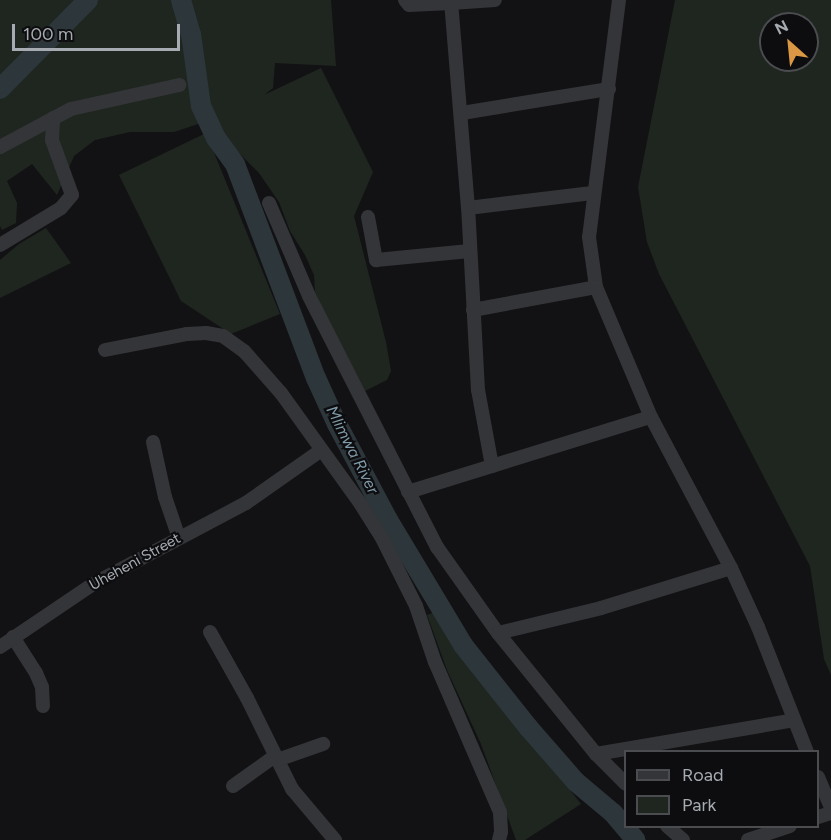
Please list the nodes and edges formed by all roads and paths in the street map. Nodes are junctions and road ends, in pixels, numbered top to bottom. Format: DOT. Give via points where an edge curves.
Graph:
graph roads {
  1 [pos="405,0"];
  2 [pos="495,0"];
  3 [pos="619,0"];
  4 [pos="451,3"];
  5 [pos="179,86"];
  6 [pos="609,89"];
  7 [pos="462,113"];
  8 [pos="53,118"];
  9 [pos="0,147"];
  10 [pos="592,193"];
  11 [pos="269,203"];
  12 [pos="468,208"];
  13 [pos="368,216"];
  14 [pos="0,244"];
  15 [pos="470,251"];
  16 [pos="596,287"];
  17 [pos="473,310"];
  18 [pos="105,350"];
  19 [pos="651,417"];
  20 [pos="153,442"];
  21 [pos="320,451"];
  22 [pos="492,466"];
  23 [pos="408,492"];
  24 [pos="179,538"];
  25 [pos="731,568"];
  26 [pos="210,632"];
  27 [pos="498,633"];
  28 [pos="13,637"];
  29 [pos="0,647"];
  30 [pos="43,706"];
  31 [pos="794,720"];
  32 [pos="323,744"];
  33 [pos="806,750"];
  34 [pos="596,754"];
  35 [pos="276,758"];
  36 [pos="819,779"];
  37 [pos="624,782"];
  38 [pos="233,786"];
  39 [pos="831,807"];
  40 [pos="669,828"];
  41 [pos="784,828"];
  42 [pos="335,840"];
  43 [pos="498,840"];
  44 [pos="683,840"];
  45 [pos="748,840"];
  1 -- 4 [label="street" via="409,5"];
  2 -- 4 [label="street"];
  3 -- 6 [label="street"];
  4 -- 7 [label="street"];
  5 -- 8 [label="street" via="92,104"];
  6 -- 7 [label="street"];
  6 -- 10 [label="street"];
  7 -- 12 [label="street"];
  8 -- 9 [label="street"];
  8 -- 14 [label="street" via="52,140 72,195 60,208"];
  10 -- 12 [label="street"];
  10 -- 16 [label="street" via="589,237"];
  11 -- 23 [label="street" via="309,296"];
  12 -- 15 [label="street"];
  13 -- 15 [label="street" via="376,260"];
  15 -- 17 [label="street"];
  16 -- 17 [label="street"];
  16 -- 19 [label="street"];
  17 -- 22 [label="street" via="478,390"];
  18 -- 21 [label="street" via="187,334 223,336 244,351 280,393"];
  19 -- 22 [label="street"];
  19 -- 25 [label="street"];
  20 -- 24 [label="street"];
  21 -- 24 [label="street, Uheheni Street" via="246,503"];
  21 -- 43 [label="street" via="382,538 416,606 435,662 500,812"];
  22 -- 23 [label="street"];
  23 -- 27 [label="street" via="437,547"];
  24 -- 28 [label="street, Uheheni Street" via="93,584"];
  25 -- 27 [label="street" via="601,608"];
  25 -- 31 [label="street"];
  26 -- 35 [label="street"];
  27 -- 34 [label="street"];
  28 -- 29 [label="street, Uheheni Street"];
  28 -- 30 [label="street" via="36,672"];
  31 -- 33 [label="street"];
  31 -- 34 [label="street"];
  32 -- 35 [label="street"];
  34 -- 37 [label="street"];
  35 -- 38 [label="street"];
  35 -- 42 [label="street" via="292,789"];
  36 -- 39 [label="street"];
  40 -- 44 [label="street"];
  41 -- 45 [label="street"];
}
